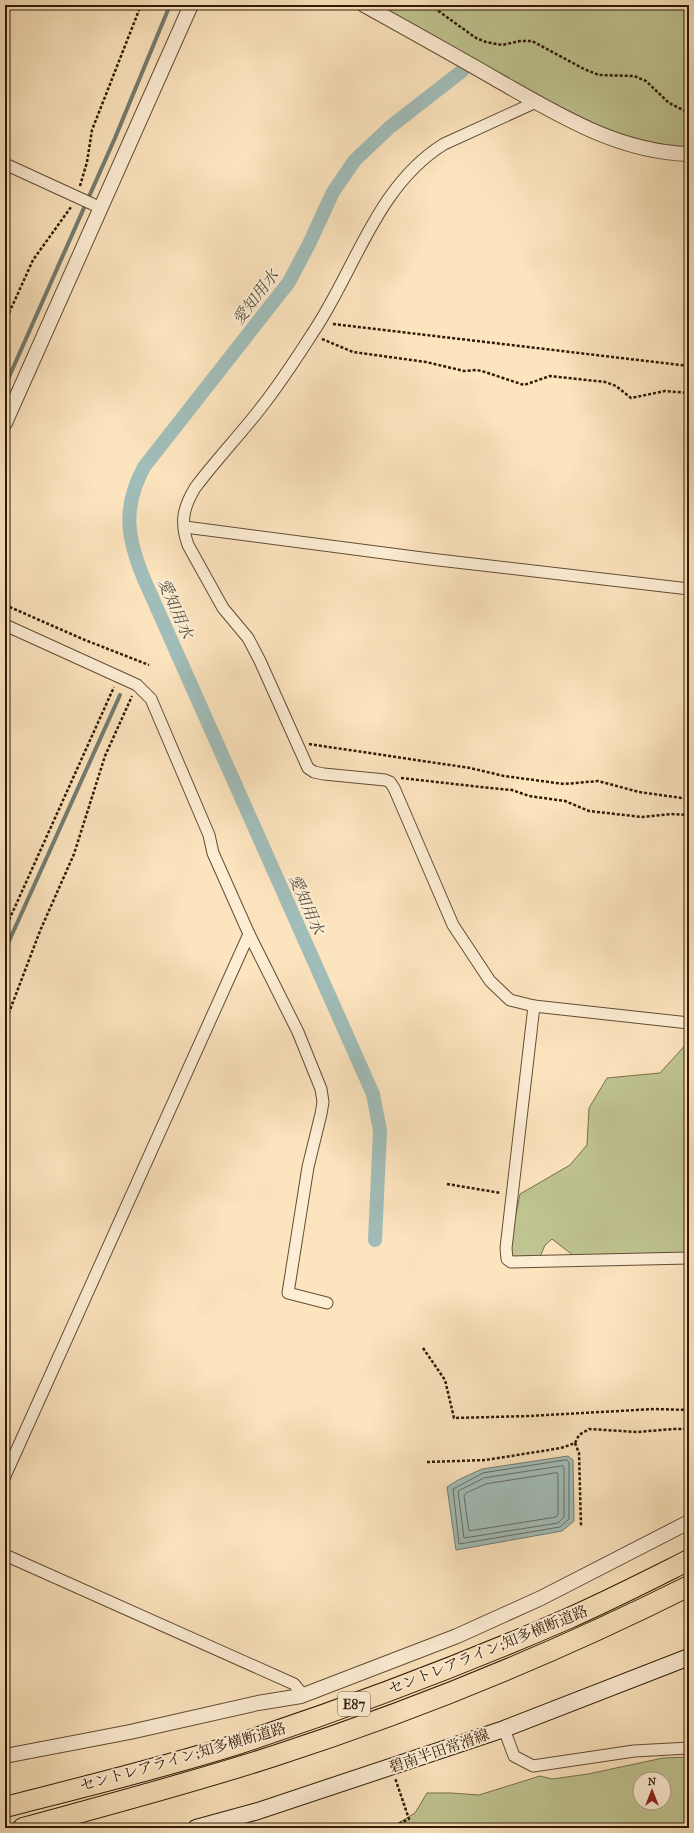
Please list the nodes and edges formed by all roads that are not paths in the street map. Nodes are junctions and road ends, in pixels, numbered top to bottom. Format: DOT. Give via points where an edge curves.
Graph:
graph roads {
  1 [pos="191,5"];
  2 [pos="364,5"];
  3 [pos="536,102"];
  4 [pos="689,154"];
  5 [pos="5,164"];
  6 [pos="101,208"];
  7 [pos="5,423"];
  8 [pos="184,527"];
  9 [pos="689,589"];
  10 [pos="5,625"];
  11 [pos="249,934"];
  12 [pos="534,1006"];
  13 [pos="689,1023"];
  14 [pos="689,1258"];
  15 [pos="327,1303"];
  16 [pos="5,1476"];
  17 [pos="689,1522"];
  18 [pos="5,1555"];
  19 [pos="689,1560"];
  20 [pos="689,1586"];
  21 [pos="686,1657"];
  22 [pos="301,1696"];
  23 [pos="504,1729"];
  24 [pos="689,1748"];
  25 [pos="5,1756"];
  26 [pos="5,1807"];
  27 [pos="23,1828"];
  28 [pos="196,1828"];
  1 -- 6 [label="street"];
  2 -- 3 [label="street"];
  3 -- 4 [label="street" via="584,128 618,141 648,150"];
  3 -- 8 [label="street" via="444,144 413,168 374,222 312,335 261,408 195,488 183,514"];
  5 -- 6 [label="street"];
  6 -- 7 [label="street"];
  8 -- 9 [label="street"];
  8 -- 12 [label="street" via="188,545 224,608 248,638 260,661 308,768 314,772 390,782 453,925 490,981 510,1000"];
  10 -- 11 [label="street" via="119,676 137,686 150,699"];
  11 -- 15 [label="street" via="298,1032 321,1089 321,1114 308,1167 288,1292"];
  11 -- 16 [label="street"];
  12 -- 13 [label="street"];
  12 -- 14 [label="street" via="506,1248 509,1262"];
  17 -- 22 [label="street" via="541,1598 457,1636"];
  18 -- 22 [label="street" via="294,1684"];
  19 -- 26 [label="highway, セントレアライン;知多横断道路 / E87" via="561,1621 415,1681 338,1709 237,1744 120,1778"];
  20 -- 27 [label="highway, セントレアライン;知多横断道路 / E87" via="506,1671 349,1731 194,1781"];
  21 -- 23 [label="main road, 碧南半田常滑線"];
  22 -- 25 [label="street"];
  23 -- 24 [label="street" via="514,1756 533,1766 634,1751"];
  23 -- 28 [label="main road, 碧南半田常滑線" via="258,1812"];
}
